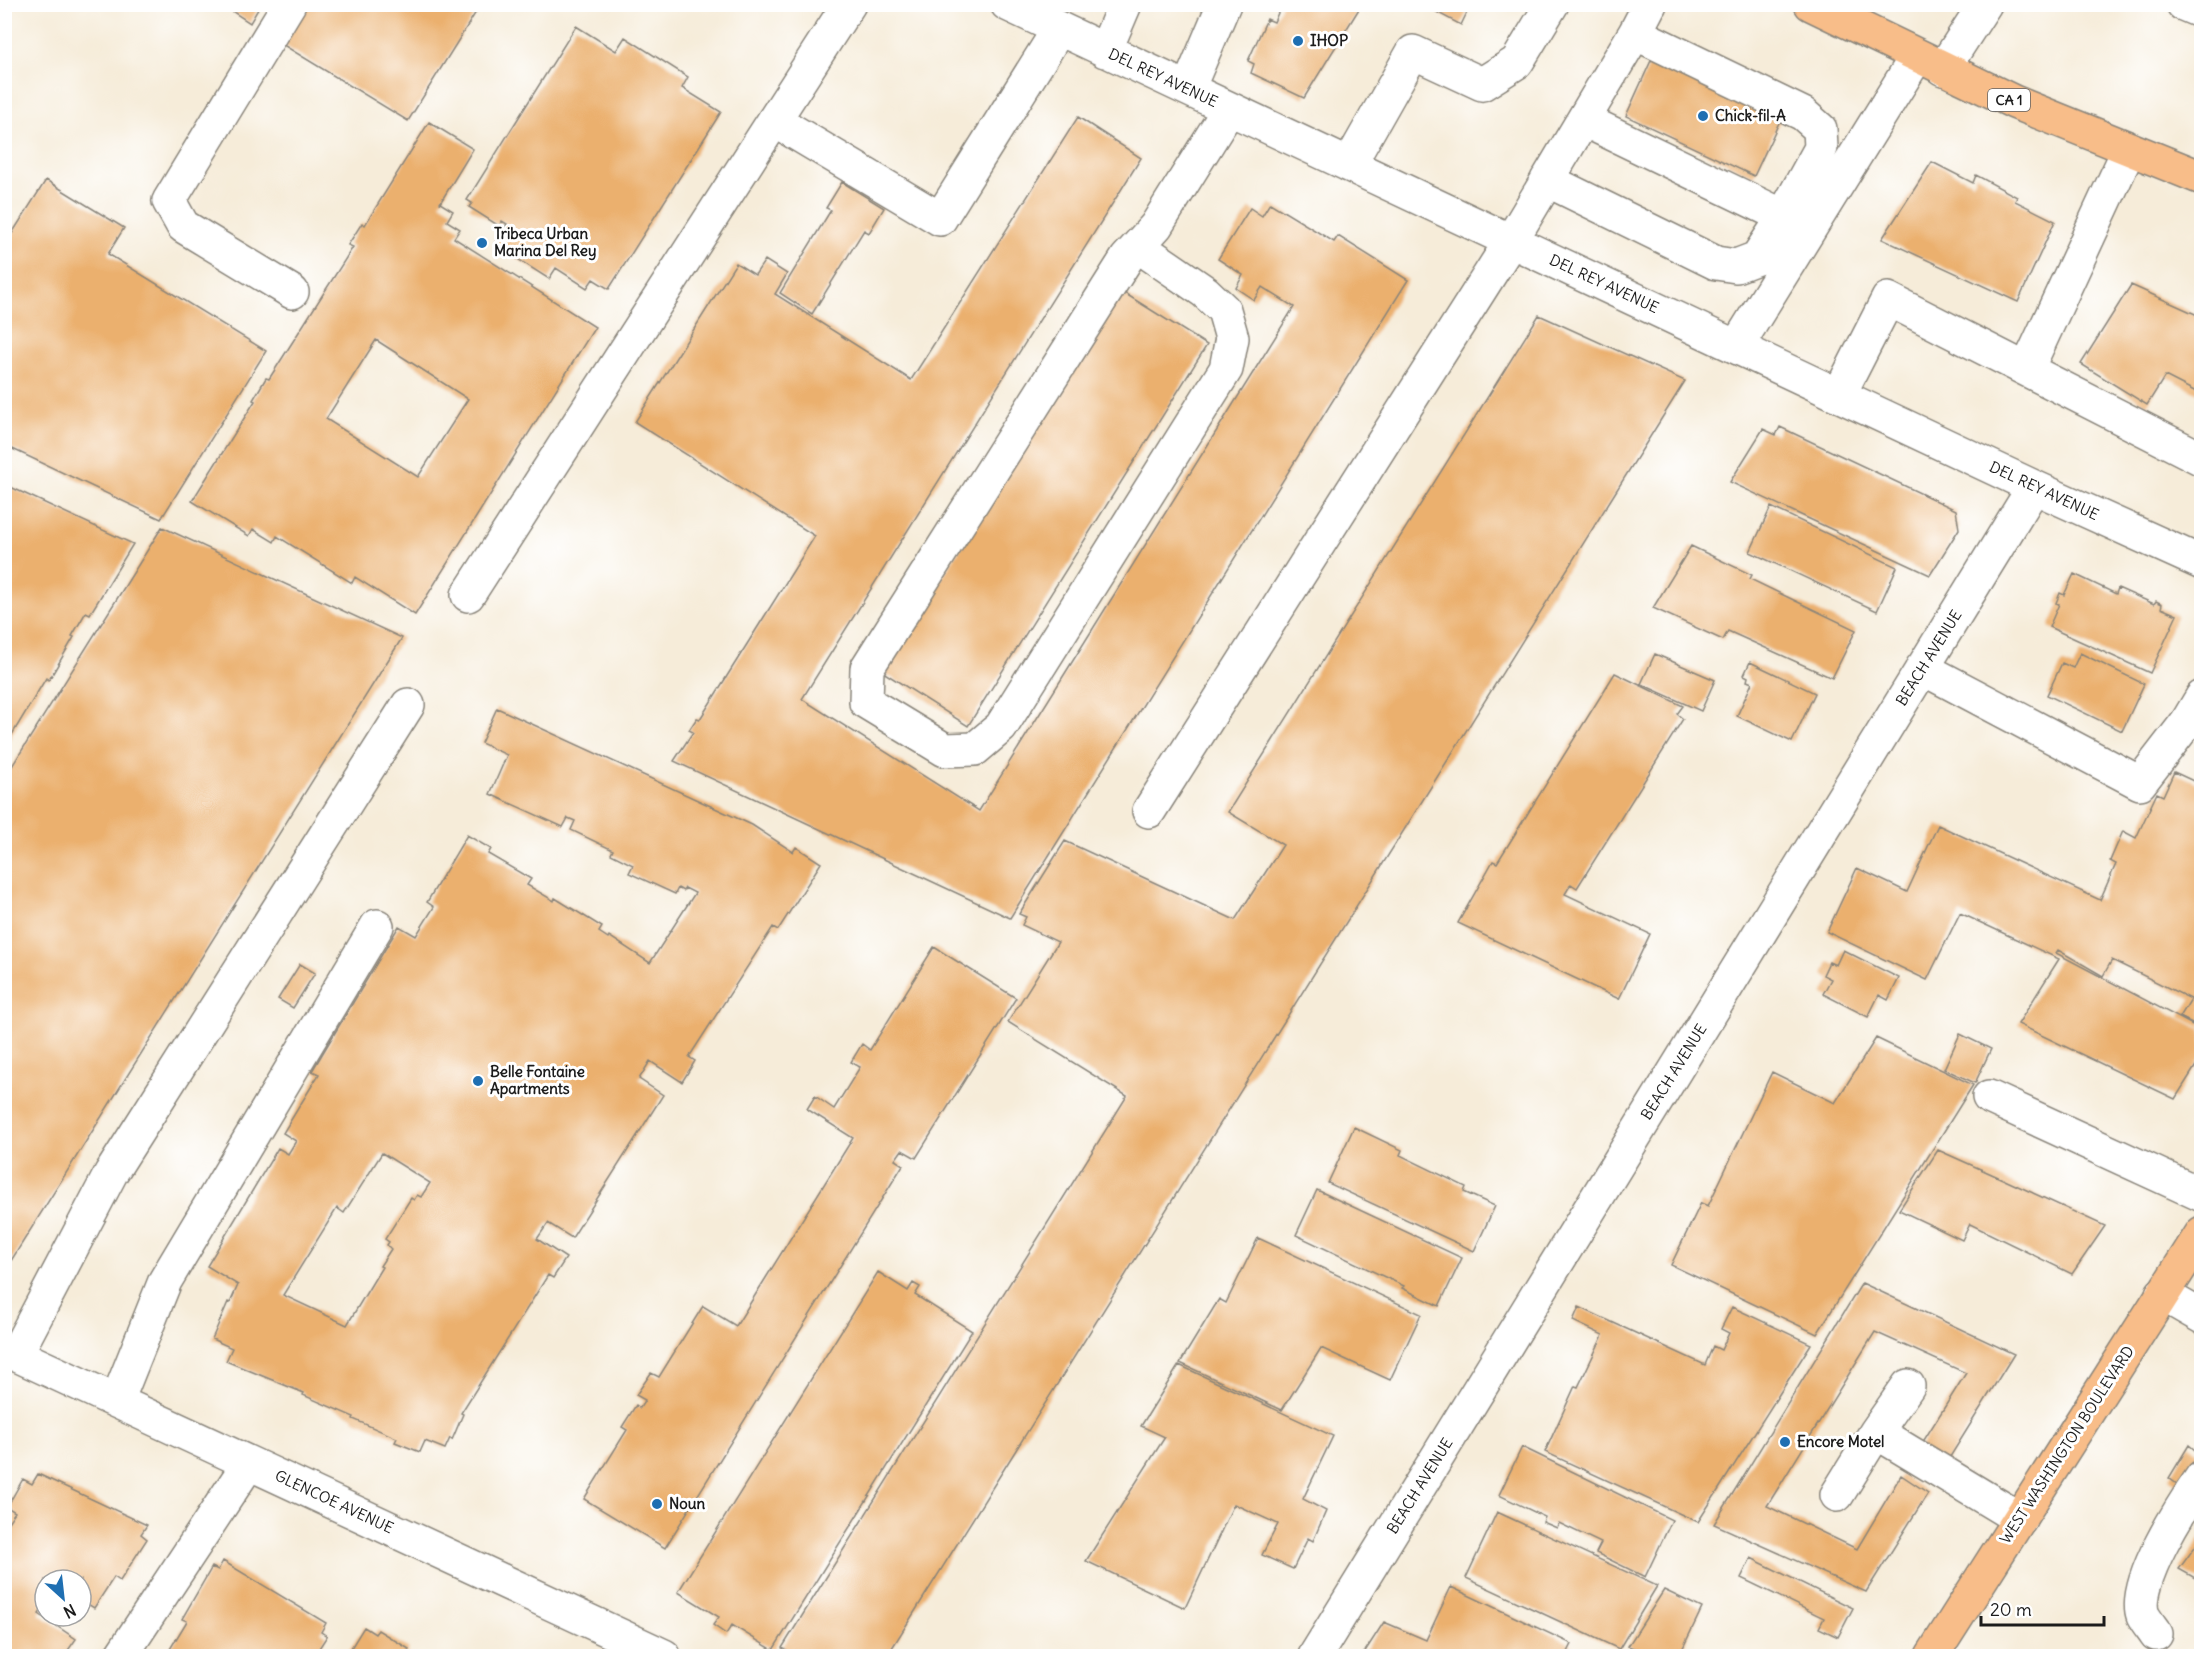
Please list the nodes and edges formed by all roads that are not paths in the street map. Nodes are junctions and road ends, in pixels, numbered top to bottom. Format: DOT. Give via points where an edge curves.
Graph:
graph roads {
  1 [pos="289,4"];
  2 [pos="849,4"];
  3 [pos="1007,4"];
  4 [pos="1125,4"];
  5 [pos="1224,4"];
  6 [pos="1552,4"];
  7 [pos="1650,4"];
  8 [pos="1811,4"];
  9 [pos="1985,4"];
  10 [pos="2183,4"];
  11 [pos="2202,12"];
  12 [pos="1059,29"];
  13 [pos="1635,33"];
  14 [pos="1105,51"];
  15 [pos="1930,63"];
  16 [pos="1188,89"];
  17 [pos="1229,109"];
  18 [pos="774,120"];
  19 [pos="1584,120"];
  20 [pos="2129,149"];
  21 [pos="1349,165"];
  22 [pos="2202,178"];
  23 [pos="1547,180"];
  24 [pos="1783,216"];
  25 [pos="1510,241"];
  26 [pos="1138,246"];
  27 [pos="292,292"];
  28 [pos="1737,346"];
  29 [pos="2027,369"];
  30 [pos="1839,395"];
  31 [pos="2202,459"];
  32 [pos="2034,487"];
  33 [pos="2202,563"];
  34 [pos="468,595"];
  35 [pos="1922,668"];
  36 [pos="408,705"];
  37 [pos="2197,716"];
  38 [pos="1149,811"];
  39 [pos="377,926"];
  40 [pos="1989,1097"];
  41 [pos="2202,1195"];
  42 [pos="2202,1233"];
  43 [pos="2162,1294"];
  44 [pos="2202,1317"];
  45 [pos="10,1351"];
  46 [pos="1908,1386"];
  47 [pos="117,1401"];
  48 [pos="1876,1432"];
  49 [pos="249,1463"];
  50 [pos="2202,1477"];
  51 [pos="1837,1495"];
  52 [pos="2020,1519"];
  53 [pos="2156,1634"];
  54 [pos="121,1656"];
  55 [pos="659,1656"];
  56 [pos="1315,1656"];
  57 [pos="1932,1656"];
  1 -- 27 [label="street" via="169,201 183,226"];
  2 -- 18 [label="street"];
  3 -- 12 [label="street, DEL REY AVENUE"];
  4 -- 14 [label="street"];
  5 -- 16 [label="street"];
  6 -- 21 [label="street" via="1517,62 1482,84 1413,52"];
  7 -- 13 [label="street"];
  8 -- 15 [label="main road, CA 1"];
  9 -- 15 [label="street"];
  10 -- 11 [label="street"];
  12 -- 14 [label="street, DEL REY AVENUE"];
  12 -- 18 [label="street" via="940,219"];
  13 -- 19 [label="street"];
  13 -- 24 [label="street" via="1803,114 1820,129 1821,148"];
  14 -- 16 [label="street, DEL REY AVENUE"];
  15 -- 20 [label="main road, CA 1"];
  15 -- 28 [label="street"];
  16 -- 17 [label="street, DEL REY AVENUE"];
  17 -- 21 [label="street, DEL REY AVENUE"];
  17 -- 26 [label="street" via="1156,226"];
  18 -- 34 [label="street"];
  19 -- 23 [label="street"];
  19 -- 24 [label="street"];
  20 -- 22 [label="main road, CA 1"];
  20 -- 29 [label="street"];
  21 -- 25 [label="street, DEL REY AVENUE"];
  23 -- 24 [label="street" via="1716,263 1736,266 1757,258"];
  23 -- 25 [label="street"];
  25 -- 28 [label="street, DEL REY AVENUE"];
  25 -- 38 [label="street"];
  26 -- 26 [label="street" via="867,668 866,702 945,750 975,749 1001,728 1226,369 1232,338 1224,310 1205,291"];
  28 -- 30 [label="street, DEL REY AVENUE"];
  29 -- 30 [label="street" via="1888,299"];
  29 -- 31 [label="street"];
  30 -- 32 [label="street, DEL REY AVENUE"];
  32 -- 33 [label="street, DEL REY AVENUE"];
  32 -- 35 [label="street, BEACH AVENUE"];
  35 -- 37 [label="street" via="2140,783"];
  35 -- 56 [label="street, BEACH AVENUE"];
  36 -- 45 [label="street" via="111,1173"];
  39 -- 47 [label="street" via="165,1281"];
  40 -- 41 [label="street"];
  42 -- 43 [label="main road, WEST WASHINGTON BOULEVARD"];
  43 -- 44 [label="street"];
  43 -- 52 [label="main road, WEST WASHINGTON BOULEVARD"];
  45 -- 47 [label="street, GLENCOE AVENUE"];
  46 -- 48 [label="street"];
  47 -- 49 [label="street, GLENCOE AVENUE"];
  48 -- 51 [label="street"];
  48 -- 52 [label="street"];
  49 -- 54 [label="street"];
  49 -- 55 [label="street, GLENCOE AVENUE"];
  50 -- 53 [label="street" via="2147,1574 2142,1613"];
  52 -- 57 [label="main road, WEST WASHINGTON BOULEVARD"];
}
